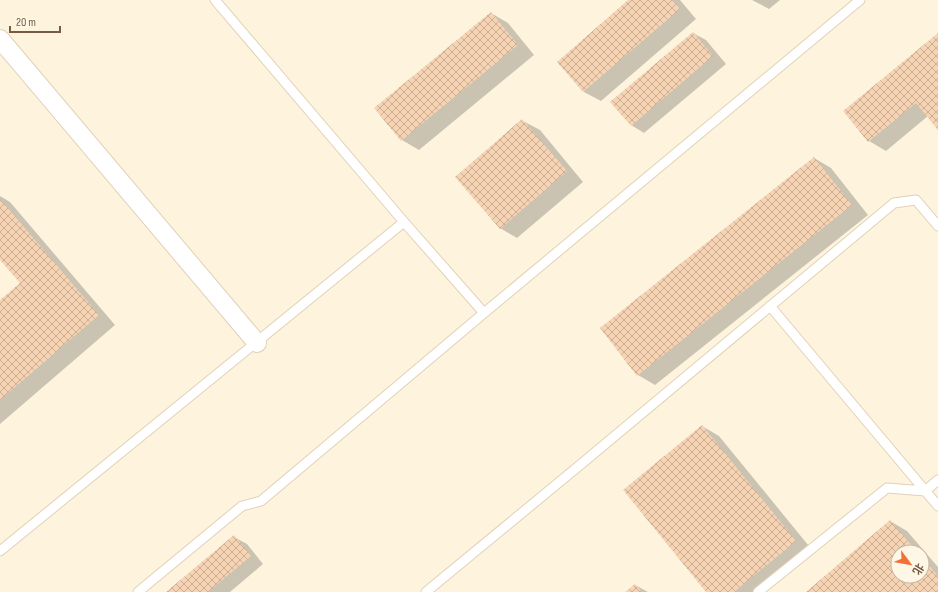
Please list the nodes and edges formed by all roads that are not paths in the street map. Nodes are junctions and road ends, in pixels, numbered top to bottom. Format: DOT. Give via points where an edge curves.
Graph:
graph roads {
  1 [pos="215,0"];
  2 [pos="860,0"];
  3 [pos="0,39"];
  4 [pos="404,222"];
  5 [pos="938,226"];
  6 [pos="770,306"];
  7 [pos="484,313"];
  8 [pos="256,342"];
  9 [pos="938,480"];
  10 [pos="925,491"];
  11 [pos="938,506"];
  12 [pos="0,551"];
  13 [pos="138,592"];
  14 [pos="426,592"];
  15 [pos="758,592"];
  1 -- 4 [label="lane"];
  2 -- 7 [label="lane"];
  3 -- 8 [label="street"];
  4 -- 7 [label="lane"];
  4 -- 8 [label="lane"];
  5 -- 6 [label="lane" via="916,200 894,202"];
  6 -- 10 [label="lane"];
  6 -- 14 [label="lane"];
  7 -- 13 [label="lane" via="261,501 242,506"];
  8 -- 12 [label="lane"];
  9 -- 10 [label="lane"];
  10 -- 11 [label="lane"];
  10 -- 15 [label="lane" via="887,488"];
}
